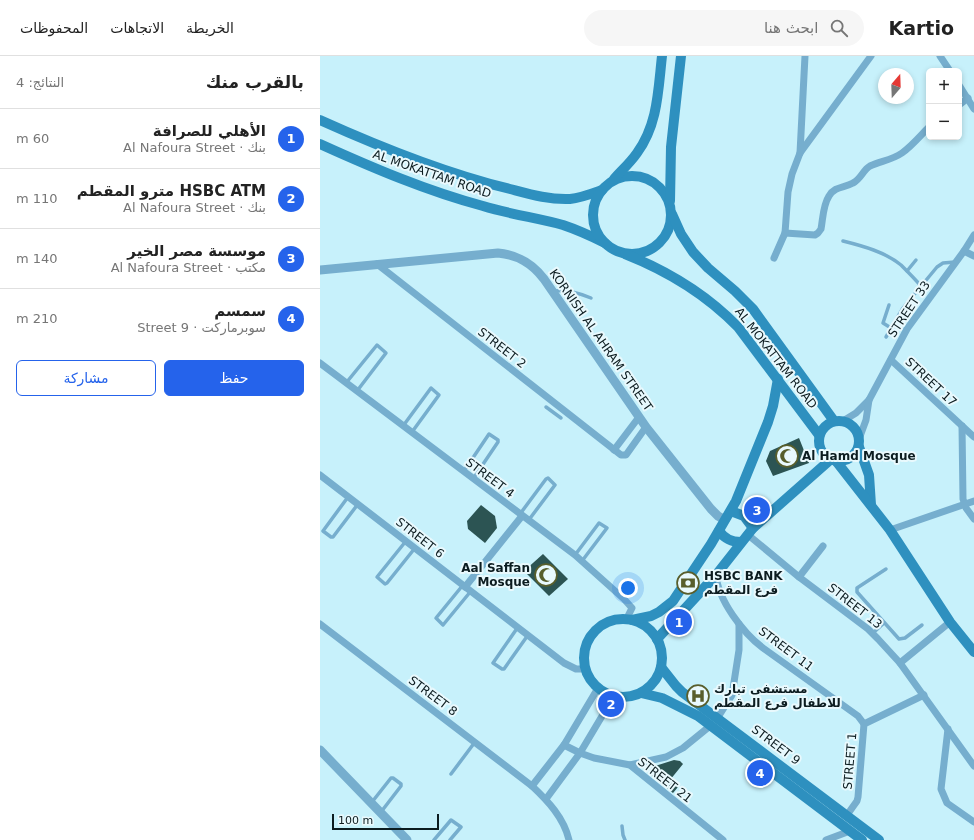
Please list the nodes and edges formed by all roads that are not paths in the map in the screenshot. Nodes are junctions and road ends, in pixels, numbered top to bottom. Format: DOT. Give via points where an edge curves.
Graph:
graph roads {
  1 [pos="662,56"];
  2 [pos="681,56"];
  3 [pos="805,56"];
  4 [pos="871,56"];
  5 [pos="940,56"];
  6 [pos="948,68"];
  7 [pos="962,89"];
  8 [pos="968,98"];
  9 [pos="960,104"];
  10 [pos="974,109"];
  11 [pos="320,120"];
  12 [pos="926,131"];
  13 [pos="320,144"];
  14 [pos="800,153"];
  15 [pos="612,182"];
  16 [pos="602,190"];
  17 [pos="670,203"];
  18 [pos="672,214"];
  19 [pos="785,233"];
  20 [pos="974,235"];
  21 [pos="843,241"];
  22 [pos="605,243"];
  23 [pos="964,251"];
  24 [pos="625,254"];
  25 [pos="974,256"];
  26 [pos="774,258"];
  27 [pos="916,260"];
  28 [pos="956,262"];
  29 [pos="377,264"];
  30 [pos="320,270"];
  31 [pos="907,271"];
  32 [pos="921,286"];
  33 [pos="553,291"];
  34 [pos="591,298"];
  35 [pos="889,305"];
  36 [pos="891,328"];
  37 [pos="886,337"];
  38 [pos="891,360"];
  39 [pos="320,363"];
  40 [pos="778,380"];
  41 [pos="346,383"];
  42 [pos="357,391"];
  43 [pos="869,400"];
  44 [pos="559,406"];
  45 [pos="546,407"];
  46 [pos="554,413"];
  47 [pos="639,417"];
  48 [pos="561,418"];
  49 [pos="838,421"];
  50 [pos="402,426"];
  51 [pos="962,426"];
  52 [pos="646,427"];
  53 [pos="412,433"];
  54 [pos="819,435"];
  55 [pos="974,437"];
  56 [pos="859,443"];
  57 [pos="614,450"];
  58 [pos="833,461"];
  59 [pos="463,472"];
  60 [pos="320,475"];
  61 [pos="473,479"];
  62 [pos="348,497"];
  63 [pos="974,501"];
  64 [pos="358,504"];
  65 [pos="964,504"];
  66 [pos="871,505"];
  67 [pos="731,511"];
  68 [pos="523,517"];
  69 [pos="974,519"];
  70 [pos="725,520"];
  71 [pos="890,530"];
  72 [pos="719,531"];
  73 [pos="747,535"];
  74 [pos="406,541"];
  75 [pos="823,546"];
  76 [pos="415,548"];
  77 [pos="575,555"];
  78 [pos="582,561"];
  79 [pos="886,569"];
  80 [pos="716,575"];
  81 [pos="799,577"];
  82 [pos="464,586"];
  83 [pos="471,592"];
  84 [pos="629,620"];
  85 [pos="950,622"];
  86 [pos="884,623"];
  87 [pos="320,624"];
  88 [pos="739,624"];
  89 [pos="922,625"];
  90 [pos="518,627"];
  91 [pos="873,633"];
  92 [pos="528,635"];
  93 [pos="657,639"];
  94 [pos="974,652"];
  95 [pos="900,662"];
  96 [pos="661,667"];
  97 [pos="586,668"];
  98 [pos="598,688"];
  99 [pos="642,693"];
  100 [pos="924,695"];
  101 [pos="614,696"];
  102 [pos="718,717"];
  103 [pos="864,724"];
  104 [pos="710,726"];
  105 [pos="948,729"];
  106 [pos="475,742"];
  107 [pos="564,745"];
  108 [pos="320,750"];
  109 [pos="580,753"];
  110 [pos="630,764"];
  111 [pos="974,766"];
  112 [pos="451,774"];
  113 [pos="532,786"];
  114 [pos="546,799"];
  115 [pos="372,803"];
  116 [pos="380,812"];
  117 [pos="847,815"];
  118 [pos="974,822"];
  119 [pos="622,826"];
  120 [pos="850,831"];
  121 [pos="407,840"];
  122 [pos="434,840"];
  123 [pos="450,840"];
  124 [pos="569,840"];
  125 [pos="625,840"];
  126 [pos="723,840"];
  127 [pos="826,840"];
  128 [pos="862,840"];
  129 [pos="879,840"];
  1 -- 15 [label="main road" via="657,105 651,127 636,154"];
  2 -- 17 [label="main road" via="671,147"];
  3 -- 14 [label="street"];
  4 -- 14 [label="street"];
  5 -- 6 [label="street"];
  7 -- 8 [label="street"];
  8 -- 9 [label="street"];
  8 -- 10 [label="street"];
  11 -- 16 [label="main road, AL MOKATTAM ROAD" via="401,155 486,183 546,198 581,197"];
  12 -- 19 [label="street" via="900,154 871,166 856,181 838,187 831,193 826,200 818,233"];
  13 -- 22 [label="main road, AL MOKATTAM ROAD" via="416,184 483,206 562,225"];
  14 -- 19 [label="street" via="788,192"];
  15 -- 16 [label="main road"];
  15 -- 17 [label="main road" via="621,177 641,176 659,186"];
  16 -- 22 [label="main road" via="593,211 598,234"];
  17 -- 18 [label="main road"];
  18 -- 24 [label="main road" via="666,236 658,245 637,254"];
  18 -- 49 [label="main road, AL MOKATTAM ROAD" via="693,252 753,309"];
  19 -- 26 [label="street"];
  20 -- 23 [label="street, STREET 33"];
  21 -- 31 [label="lane" via="874,250"];
  22 -- 24 [label="main road"];
  23 -- 25 [label="street"];
  23 -- 28 [label="street, STREET 33"];
  24 -- 40 [label="main road, AL MOKATTAM ROAD" via="676,278 724,312"];
  27 -- 31 [label="lane"];
  28 -- 32 [label="lane" via="943,263"];
  28 -- 38 [label="street, STREET 33" via="907,329"];
  29 -- 30 [label="street, KORNISH AL AHRAM STREET"];
  29 -- 33 [label="street, KORNISH AL AHRAM STREET" via="507,254 532,265"];
  29 -- 44 [label="street, STREET 2"];
  31 -- 32 [label="lane"];
  32 -- 36 [label="lane"];
  33 -- 34 [label="lane" via="563,290"];
  33 -- 47 [label="street, KORNISH AL AHRAM STREET"];
  35 -- 36 [label="lane" via="883,322"];
  36 -- 37 [label="lane"];
  38 -- 43 [label="street, STREET 33"];
  38 -- 51 [label="street, STREET 17"];
  39 -- 41 [label="street, STREET 4"];
  40 -- 54 [label="main road, AL MOKATTAM ROAD"];
  40 -- 67 [label="main road" via="768,422"];
  41 -- 42 [label="street, STREET 4"];
  41 -- 42 [label="lane" via="375,345 381,348 386,353"];
  42 -- 50 [label="street, STREET 4"];
  43 -- 49 [label="street, STREET 33" via="856,413"];
  43 -- 56 [label="street, STREET 33"];
  44 -- 46 [label="lane"];
  44 -- 57 [label="street, STREET 2"];
  45 -- 46 [label="lane"];
  46 -- 48 [label="lane"];
  47 -- 52 [label="street, KORNISH AL AHRAM STREET"];
  47 -- 57 [label="street"];
  49 -- 54 [label="main road" via="826,425"];
  49 -- 56 [label="main road" via="854,428"];
  50 -- 53 [label="street, STREET 4"];
  50 -- 53 [label="lane" via="430,388 439,394"];
  51 -- 55 [label="street, STREET 17"];
  51 -- 65 [label="street"];
  52 -- 57 [label="street" via="626,454 621,455"];
  52 -- 70 [label="street, KORNISH AL AHRAM STREET" via="711,509"];
  53 -- 59 [label="street, STREET 4"];
  54 -- 58 [label="main road" via="819,448"];
  56 -- 58 [label="main road" via="855,454 848,460"];
  56 -- 66 [label="main road" via="869,475"];
  58 -- 66 [label="main road"];
  58 -- 73 [label="main road"];
  59 -- 61 [label="street, STREET 4"];
  59 -- 61 [label="lane" via="489,434 498,440"];
  60 -- 62 [label="street, STREET 6"];
  61 -- 68 [label="street, STREET 4"];
  62 -- 64 [label="street, STREET 6"];
  62 -- 64 [label="lane" via="323,531 331,537"];
  63 -- 65 [label="street"];
  64 -- 74 [label="street, STREET 6"];
  65 -- 69 [label="street"];
  65 -- 71 [label="street"];
  66 -- 71 [label="main road"];
  67 -- 70 [label="main road"];
  67 -- 73 [label="main road" via="744,516"];
  68 -- 68 [label="lane" via="546,479 548,478 555,485"];
  68 -- 77 [label="street, STREET 4"];
  68 -- 82 [label="street"];
  70 -- 72 [label="main road"];
  71 -- 85 [label="main road"];
  72 -- 73 [label="main road" via="731,541"];
  72 -- 84 [label="main road" via="674,601 659,612"];
  73 -- 80 [label="main road"];
  73 -- 81 [label="street, STREET 13"];
  74 -- 76 [label="street, STREET 6"];
  74 -- 76 [label="lane" via="377,578 387,583"];
  75 -- 81 [label="street"];
  76 -- 82 [label="street, STREET 6"];
  77 -- 78 [label="street, STREET 4"];
  77 -- 78 [label="lane" via="599,523 606,526"];
  78 -- 84 [label="street, STREET 4" via="632,608"];
  79 -- 86 [label="lane" via="857,588 857,592"];
  80 -- 88 [label="street, STREET 11" via="719,591"];
  80 -- 93 [label="main road"];
  81 -- 91 [label="street, STREET 13"];
  82 -- 83 [label="street, STREET 6"];
  82 -- 83 [label="lane" via="436,618 443,625"];
  83 -- 90 [label="street, STREET 6"];
  84 -- 93 [label="main road" via="644,625"];
  84 -- 97 [label="main road" via="605,624 593,633 584,654"];
  85 -- 94 [label="main road"];
  85 -- 95 [label="street"];
  86 -- 89 [label="lane" via="896,637 902,639"];
  86 -- 91 [label="lane"];
  87 -- 106 [label="street, STREET 8"];
  88 -- 102 [label="street" via="739,650 732,695"];
  88 -- 103 [label="street, STREET 11" via="756,642 858,716"];
  90 -- 92 [label="street, STREET 6"];
  90 -- 92 [label="lane" via="493,663 504,669"];
  91 -- 95 [label="street, STREET 13"];
  92 -- 97 [label="street, STREET 6" via="571,667 580,670"];
  93 -- 96 [label="main road" via="662,656"];
  95 -- 100 [label="street, STREET 13"];
  96 -- 99 [label="main road" via="652,685"];
  96 -- 102 [label="main road, STREET 9" via="676,686"];
  97 -- 98 [label="main road" via="588,676"];
  98 -- 101 [label="main road"];
  98 -- 107 [label="street"];
  99 -- 101 [label="main road" via="625,697"];
  99 -- 104 [label="main road, STREET 9" via="662,698 687,710"];
  100 -- 103 [label="street, STREET 1"];
  100 -- 105 [label="street, STREET 13"];
  101 -- 109 [label="street"];
  102 -- 117 [label="main road, STREET 9"];
  103 -- 117 [label="street, STREET 1" via="858,797"];
  104 -- 110 [label="street" via="683,748 666,757"];
  104 -- 120 [label="main road, STREET 9"];
  105 -- 111 [label="street, STREET 13"];
  105 -- 118 [label="street" via="941,789 947,803"];
  106 -- 112 [label="lane"];
  106 -- 113 [label="street, STREET 8"];
  107 -- 109 [label="street, STREET 21"];
  107 -- 113 [label="street"];
  108 -- 115 [label="street"];
  109 -- 110 [label="street, STREET 21" via="602,760"];
  109 -- 114 [label="street"];
  110 -- 126 [label="street, STREET 21"];
  113 -- 114 [label="street, STREET 8"];
  114 -- 124 [label="street, STREET 8" via="562,823"];
  115 -- 116 [label="street"];
  115 -- 116 [label="lane" via="391,778 401,784"];
  116 -- 121 [label="street"];
  117 -- 129 [label="main road, STREET 9"];
  119 -- 125 [label="lane"];
  120 -- 127 [label="street"];
  120 -- 128 [label="main road, STREET 9"];
  122 -- 123 [label="lane" via="451,820 461,827"];
}
